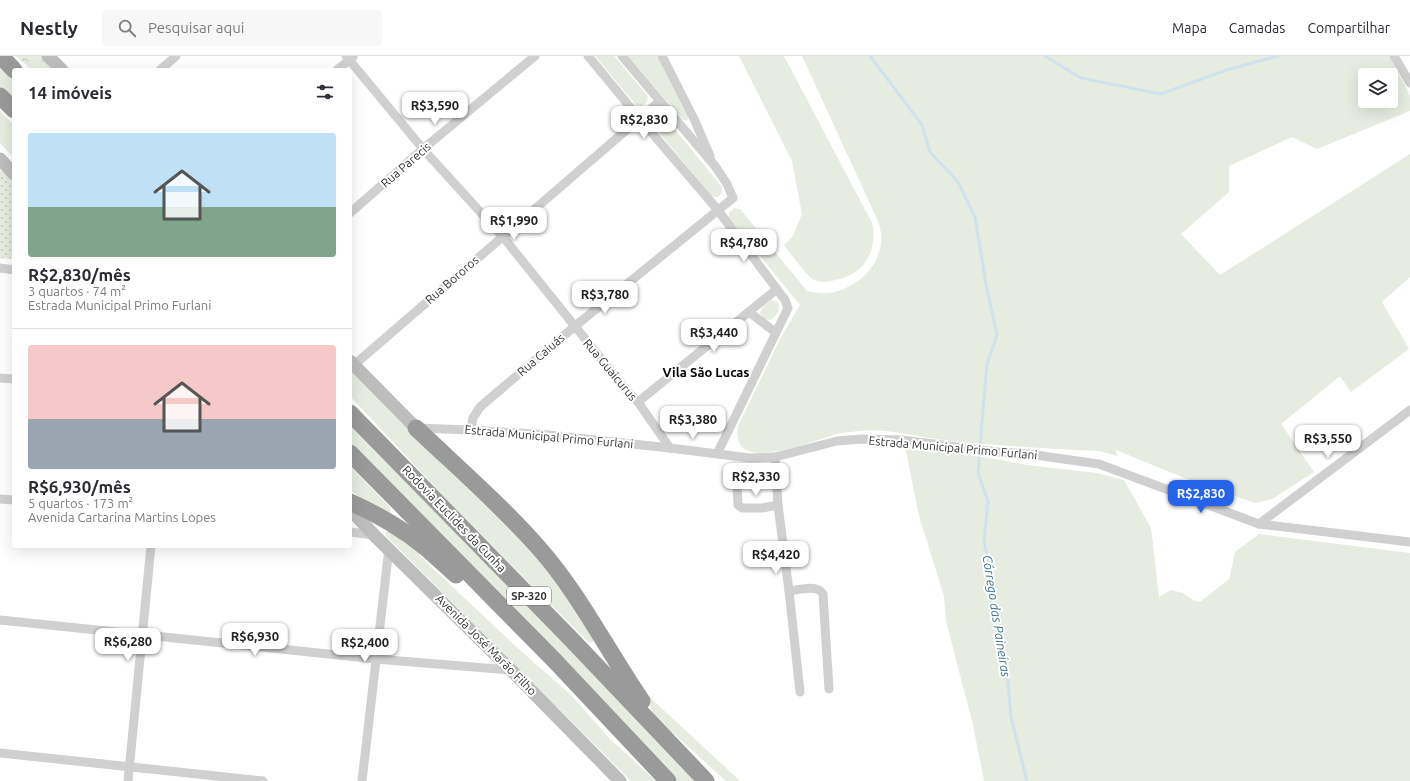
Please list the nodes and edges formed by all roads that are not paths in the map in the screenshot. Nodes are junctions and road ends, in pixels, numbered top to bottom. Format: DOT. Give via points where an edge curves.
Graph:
graph roads {
  1 [pos="1,56"];
  2 [pos="48,56"];
  3 [pos="176,56"];
  4 [pos="535,56"];
  5 [pos="588,56"];
  6 [pos="622,56"];
  7 [pos="662,56"];
  8 [pos="1394,56"];
  9 [pos="350,57"];
  10 [pos="12,68"];
  11 [pos="60,68"];
  12 [pos="162,68"];
  13 [pos="339,68"];
  14 [pos="1410,84"];
  15 [pos="0,96"];
  16 [pos="660,101"];
  17 [pos="12,108"];
  18 [pos="640,120"];
  19 [pos="423,149"];
  20 [pos="0,159"];
  21 [pos="715,166"];
  22 [pos="8,169"];
  23 [pos="717,209"];
  24 [pos="352,211"];
  25 [pos="503,237"];
  26 [pos="0,268"];
  27 [pos="12,270"];
  28 [pos="777,289"];
  29 [pos="749,312"];
  30 [pos="574,327"];
  31 [pos="775,332"];
  32 [pos="352,363"];
  33 [pos="0,378"];
  34 [pos="12,379"];
  35 [pos="638,402"];
  36 [pos="1410,410"];
  37 [pos="352,415"];
  38 [pos="416,428"];
  39 [pos="471,430"];
  40 [pos="670,448"];
  41 [pos="717,454"];
  42 [pos="352,455"];
  43 [pos="775,457"];
  44 [pos="737,486"];
  45 [pos="0,499"];
  46 [pos="12,500"];
  47 [pos="352,503"];
  48 [pos="778,505"];
  49 [pos="352,511"];
  50 [pos="1259,524"];
  51 [pos="352,532"];
  52 [pos="374,535"];
  53 [pos="1410,542"];
  54 [pos="150,548"];
  55 [pos="389,548"];
  56 [pos="789,591"];
  57 [pos="0,620"];
  58 [pos="142,634"];
  59 [pos="535,641"];
  60 [pos="376,659"];
  61 [pos="511,670"];
  62 [pos="829,689"];
  63 [pos="800,692"];
  64 [pos="673,745"];
  65 [pos="0,753"];
  66 [pos="129,767"];
  67 [pos="128,781"];
  68 [pos="263,781"];
  69 [pos="362,781"];
  70 [pos="620,781"];
  71 [pos="668,781"];
  72 [pos="706,781"];
  1 -- 10 [label="highway"];
  2 -- 11 [label="main road"];
  3 -- 12 [label="street"];
  4 -- 19 [label="street, Rua Parecis"];
  5 -- 18 [label="street"];
  6 -- 16 [label="street"];
  7 -- 21 [label="street"];
  8 -- 14 [label="street"];
  9 -- 13 [label="street"];
  9 -- 19 [label="street, Rua Guaicurus"];
  15 -- 17 [label="highway"];
  16 -- 18 [label="street, Rua Bororos"];
  16 -- 21 [label="street"];
  18 -- 23 [label="street"];
  18 -- 25 [label="street, Rua Bororos"];
  19 -- 24 [label="street, Rua Parecis"];
  19 -- 25 [label="street, Rua Guaicurus"];
  20 -- 22 [label="main road"];
  21 -- 23 [label="street, Rua Caiuás" via="727,184 732,198"];
  23 -- 28 [label="street"];
  23 -- 30 [label="street, Rua Caiuás"];
  25 -- 30 [label="street, Rua Guaicurus"];
  25 -- 32 [label="street, Rua Bororos"];
  26 -- 27 [label="street"];
  28 -- 29 [label="street"];
  28 -- 31 [label="street" via="788,308"];
  29 -- 31 [label="street"];
  29 -- 35 [label="street"];
  30 -- 35 [label="street, Rua Guaicurus"];
  30 -- 39 [label="street, Rua Caiuás" via="480,408 473,418"];
  31 -- 41 [label="street"];
  32 -- 38 [label="main road"];
  33 -- 34 [label="street"];
  35 -- 40 [label="street, Rua Guaicurus"];
  36 -- 50 [label="street"];
  37 -- 64 [label="highway, Rodovia Euclides da Cunha / SP-320"];
  38 -- 39 [label="street, Estrada Municipal Primo Furlani"];
  38 -- 64 [label="highway" via="538,547 568,585 631,685"];
  39 -- 40 [label="street, Estrada Municipal Primo Furlani" via="549,435"];
  40 -- 41 [label="street, Estrada Municipal Primo Furlani"];
  41 -- 43 [label="street, Estrada Municipal Primo Furlani" via="750,458"];
  42 -- 59 [label="highway, SP-320"];
  43 -- 48 [label="street"];
  43 -- 50 [label="street, Estrada Municipal Primo Furlani" via="837,441 862,439 902,440 1028,454 1099,464"];
  44 -- 48 [label="street" via="738,505 742,508"];
  45 -- 46 [label="street"];
  47 -- 59 [label="highway" via="402,530 426,548"];
  48 -- 56 [label="street"];
  49 -- 52 [label="main road, Avenida José Marão Filho"];
  50 -- 53 [label="street, Estrada Municipal Primo Furlani"];
  51 -- 52 [label="street"];
  52 -- 55 [label="main road, Avenida José Marão Filho"];
  54 -- 58 [label="street"];
  55 -- 60 [label="street"];
  55 -- 61 [label="main road, Avenida José Marão Filho"];
  56 -- 62 [label="street" via="817,588 823,594"];
  56 -- 63 [label="street"];
  57 -- 58 [label="street"];
  58 -- 60 [label="street"];
  58 -- 66 [label="street"];
  59 -- 71 [label="highway, SP-320"];
  60 -- 61 [label="street"];
  60 -- 69 [label="street"];
  61 -- 70 [label="main road, Avenida José Marão Filho"];
  64 -- 72 [label="highway, Rodovia Euclides da Cunha / SP-320"];
  65 -- 66 [label="street"];
  66 -- 67 [label="street"];
  66 -- 68 [label="street"];
}
